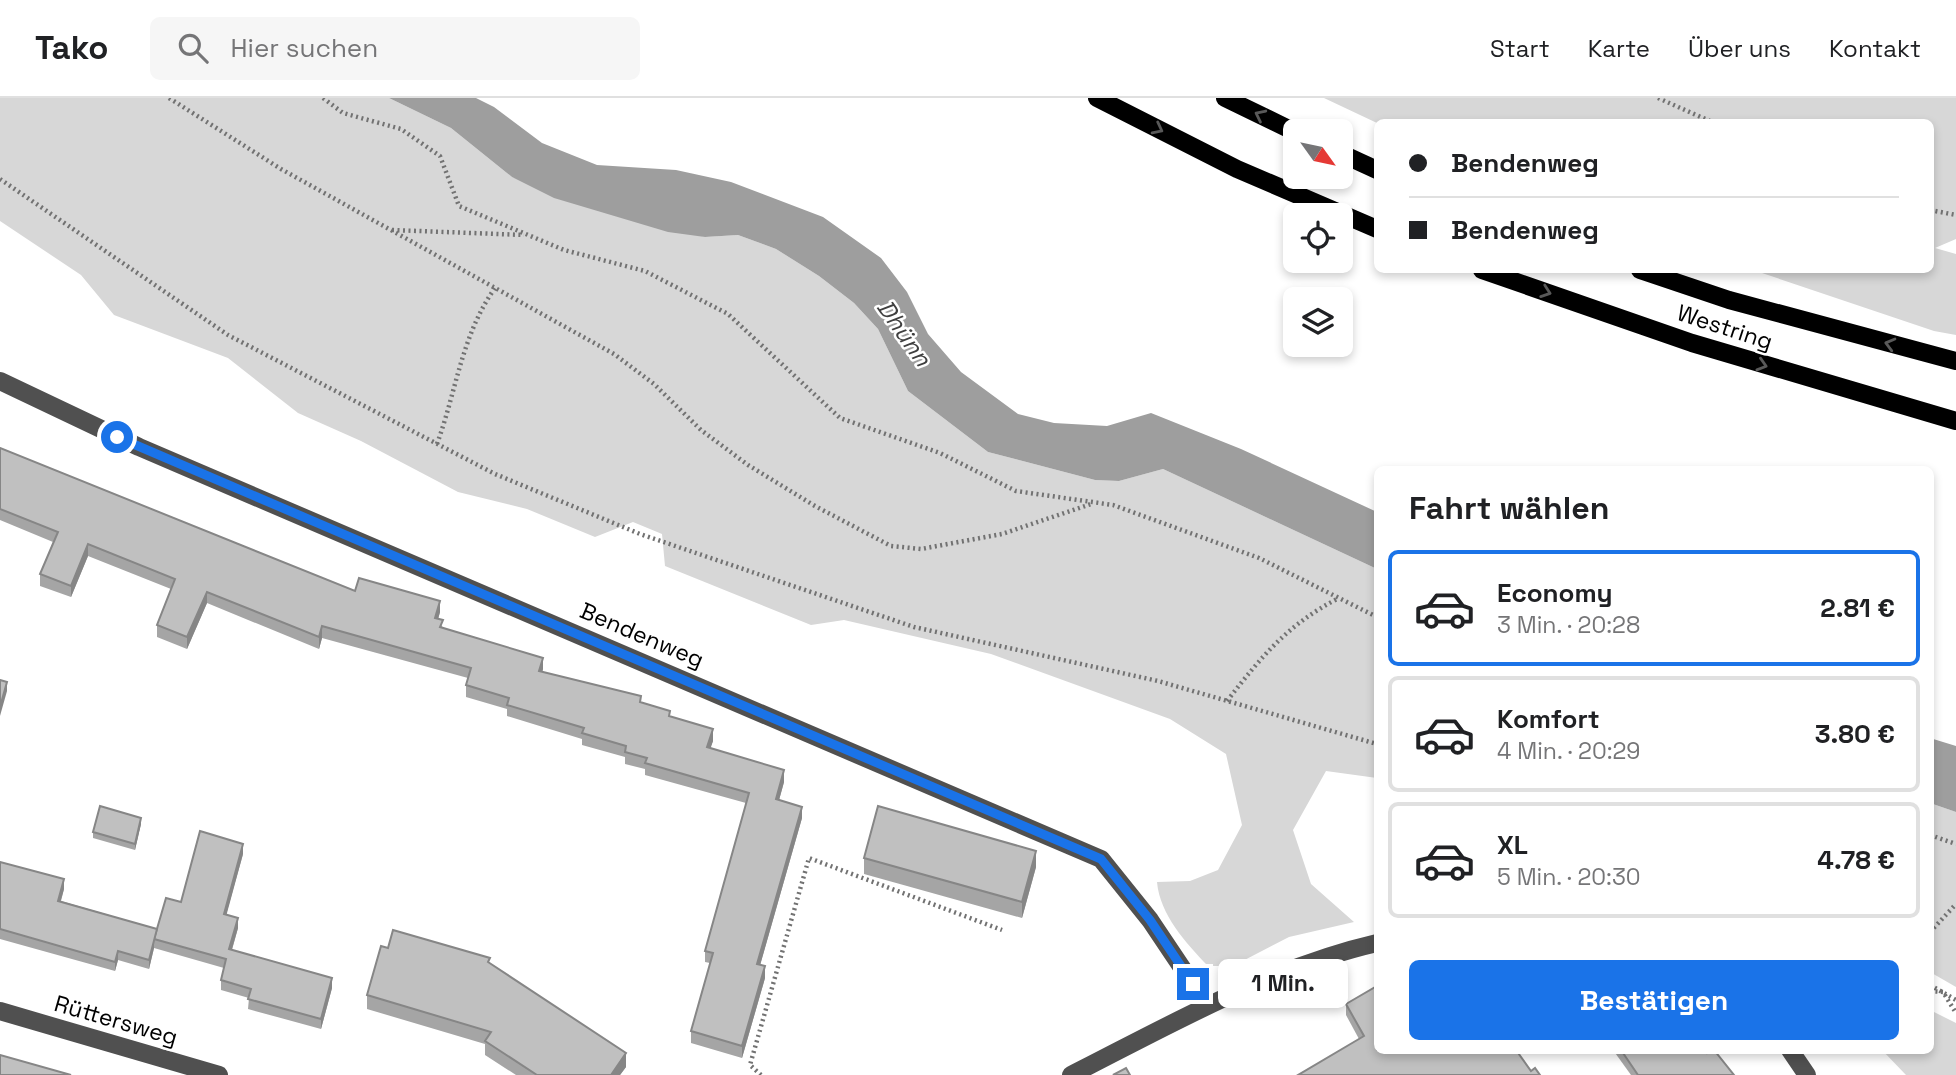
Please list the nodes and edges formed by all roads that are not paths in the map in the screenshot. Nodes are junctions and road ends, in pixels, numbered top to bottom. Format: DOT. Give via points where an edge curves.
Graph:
graph roads {
  1 [pos="1097,98"];
  2 [pos="1225,98"];
  3 [pos="1283,126"];
  4 [pos="1353,159"];
  5 [pos="1374,169"];
  6 [pos="1374,228"];
  7 [pos="1491,273"];
  8 [pos="1649,273"];
  9 [pos="1956,361"];
  10 [pos="0,381"];
  11 [pos="1956,421"];
  12 [pos="1374,944"];
  13 [pos="1207,1006"];
  14 [pos="0,1011"];
  15 [pos="1793,1054"];
  16 [pos="219,1075"];
  17 [pos="1071,1075"];
  18 [pos="1807,1075"];
  1 -- 6 [label="main road, one-way" via="1237,169"];
  3 -- 2 [label="main road, one-way"];
  4 -- 5 [label="main road"];
  7 -- 11 [label="main road, Westring, one-way" via="1692,343"];
  9 -- 8 [label="main road, Westring, one-way" via="1729,300"];
  10 -- 13 [label="street, Bendenweg" via="139,447 1101,859 1150,920"];
  12 -- 13 [label="street" via="1329,954"];
  13 -- 17 [label="street"];
  14 -- 16 [label="street, Rüttersweg"];
  15 -- 18 [label="street"];
}
